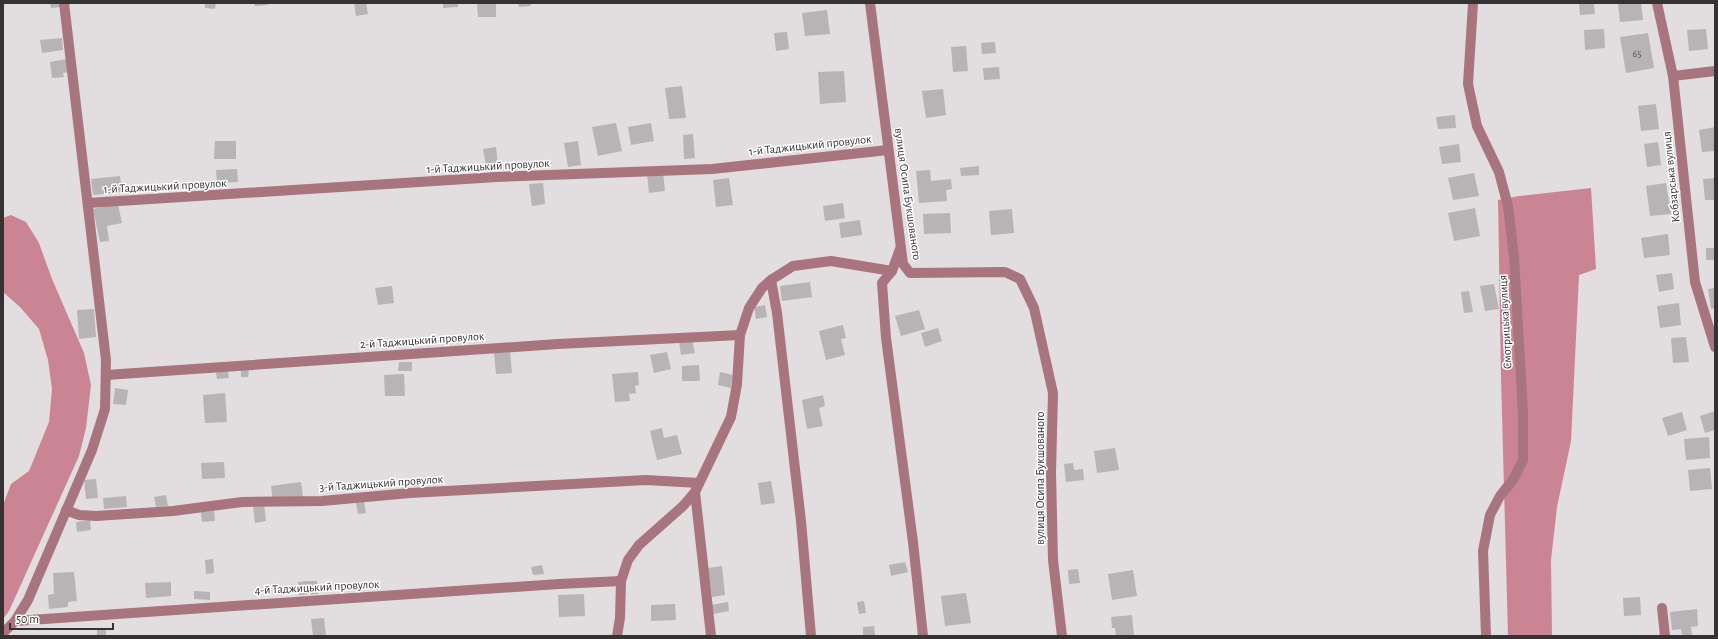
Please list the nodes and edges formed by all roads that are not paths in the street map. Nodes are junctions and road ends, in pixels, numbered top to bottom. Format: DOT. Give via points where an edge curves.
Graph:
graph roads {
  1 [pos="64,3"];
  2 [pos="870,3"];
  3 [pos="1473,3"];
  4 [pos="1657,3"];
  5 [pos="1715,71"];
  6 [pos="1673,76"];
  7 [pos="888,150"];
  8 [pos="88,203"];
  9 [pos="900,249"];
  10 [pos="892,271"];
  11 [pos="771,280"];
  12 [pos="740,336"];
  13 [pos="1715,347"];
  14 [pos="106,375"];
  15 [pos="697,487"];
  16 [pos="66,510"];
  17 [pos="621,581"];
  18 [pos="1662,608"];
  19 [pos="15,621"];
  20 [pos="3,633"];
  21 [pos="617,636"];
  22 [pos="711,636"];
  23 [pos="811,636"];
  24 [pos="923,636"];
  25 [pos="1062,636"];
  26 [pos="1486,636"];
  27 [pos="1665,636"];
  1 -- 8 [label="street"];
  2 -- 7 [label="street, вулиця Осипа Букшованого"];
  3 -- 26 [label="street, Смотрицька вулиця" via="1468,84 1477,126 1499,172 1508,206 1514,257 1523,413 1523,460 1490,514 1483,551"];
  4 -- 6 [label="street, Кобзарська вулиця"];
  5 -- 6 [label="street"];
  6 -- 13 [label="street, Кобзарська вулиця" via="1695,282"];
  7 -- 8 [label="street, 1-й Таджицький провулок" via="712,169 498,177"];
  7 -- 9 [label="street, вулиця Осипа Букшованого"];
  8 -- 14 [label="street"];
  9 -- 10 [label="street"];
  9 -- 25 [label="street, вулиця Осипа Букшованого" via="903,264 910,274 1004,272 1020,279 1034,308 1053,393 1053,560"];
  10 -- 11 [label="street" via="831,261 793,266"];
  10 -- 24 [label="street" via="882,283 886,338"];
  11 -- 12 [label="street" via="762,288 749,308"];
  11 -- 23 [label="street" via="801,521"];
  12 -- 14 [label="street, 2-й Таджицький провулок" via="558,344"];
  12 -- 15 [label="street" via="737,384 731,417"];
  14 -- 16 [label="street" via="105,409 92,450"];
  15 -- 16 [label="street, 3-й Таджицький провулок" via="646,480 442,491 322,501 242,502 173,511 96,516 79,515"];
  15 -- 17 [label="street" via="683,506 639,545 628,560"];
  15 -- 22 [label="street"];
  16 -- 19 [label="street" via="28,600"];
  17 -- 19 [label="street, 4-й Таджицький провулок"];
  17 -- 21 [label="street"];
  18 -- 27 [label="street"];
  19 -- 20 [label="street"];
}
